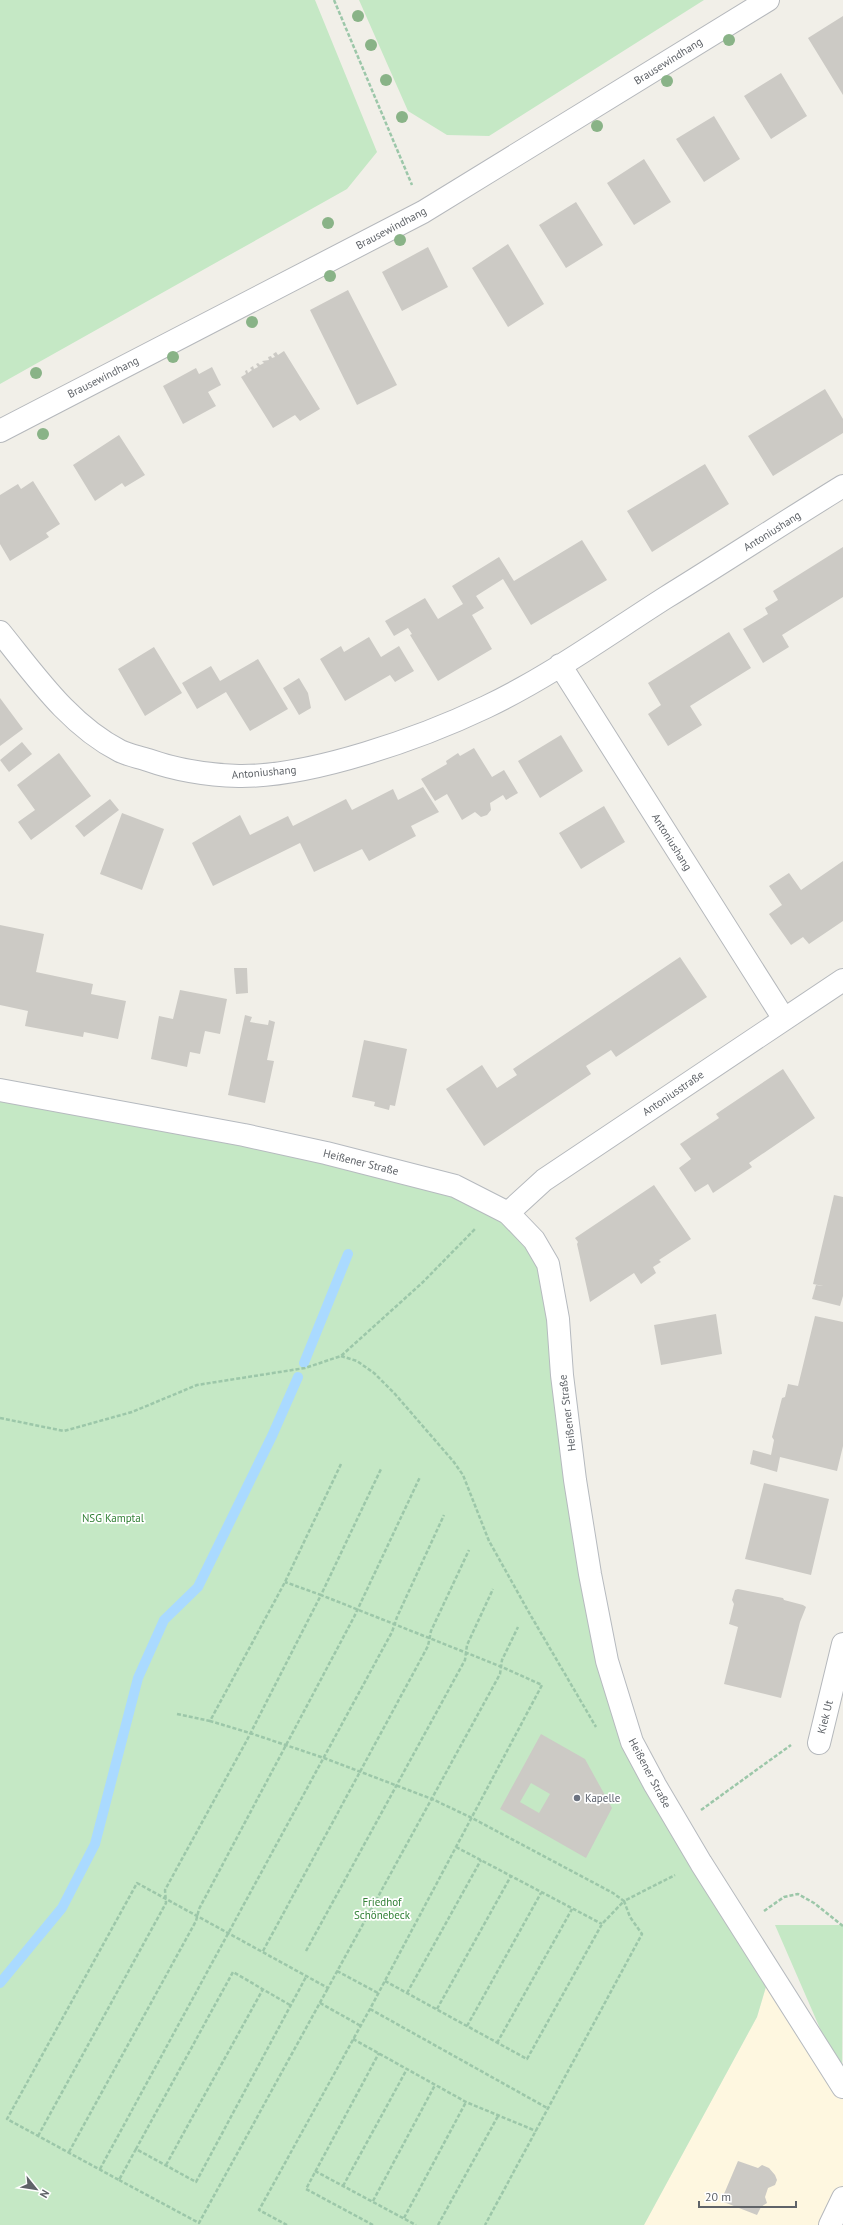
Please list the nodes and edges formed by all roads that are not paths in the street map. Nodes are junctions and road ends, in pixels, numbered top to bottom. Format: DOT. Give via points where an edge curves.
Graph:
graph roads {
  1 [pos="768,0"];
  2 [pos="0,431"];
  3 [pos="843,486"];
  4 [pos="0,632"];
  5 [pos="560,665"];
  6 [pos="843,980"];
  7 [pos="784,1019"];
  8 [pos="0,1090"];
  9 [pos="500,1208"];
  10 [pos="843,1644"];
  11 [pos="819,1743"];
  12 [pos="843,2087"];
  13 [pos="843,2198"];
  14 [pos="830,2225"];
  1 -- 2 [label="street, Brausewindhang" via="423,212"];
  3 -- 5 [label="street, Antoniushang"];
  4 -- 5 [label="street, Antoniushang" via="51,696 85,729 121,751 167,767 240,776 302,769 395,743 487,706"];
  5 -- 7 [label="street, Antoniushang"];
  6 -- 7 [label="street, Antoniusstraße"];
  7 -- 9 [label="street, Antoniusstraße"];
  8 -- 9 [label="street, Heißener Straße" via="244,1135 326,1153 455,1186"];
  9 -- 12 [label="street, Heißener Straße" via="534,1240 548,1264 558,1319 575,1480 590,1574 607,1661 632,1742 701,1863"];
  10 -- 11 [label="street, Kiek Ut"];
  13 -- 14 [label="street"];
}
